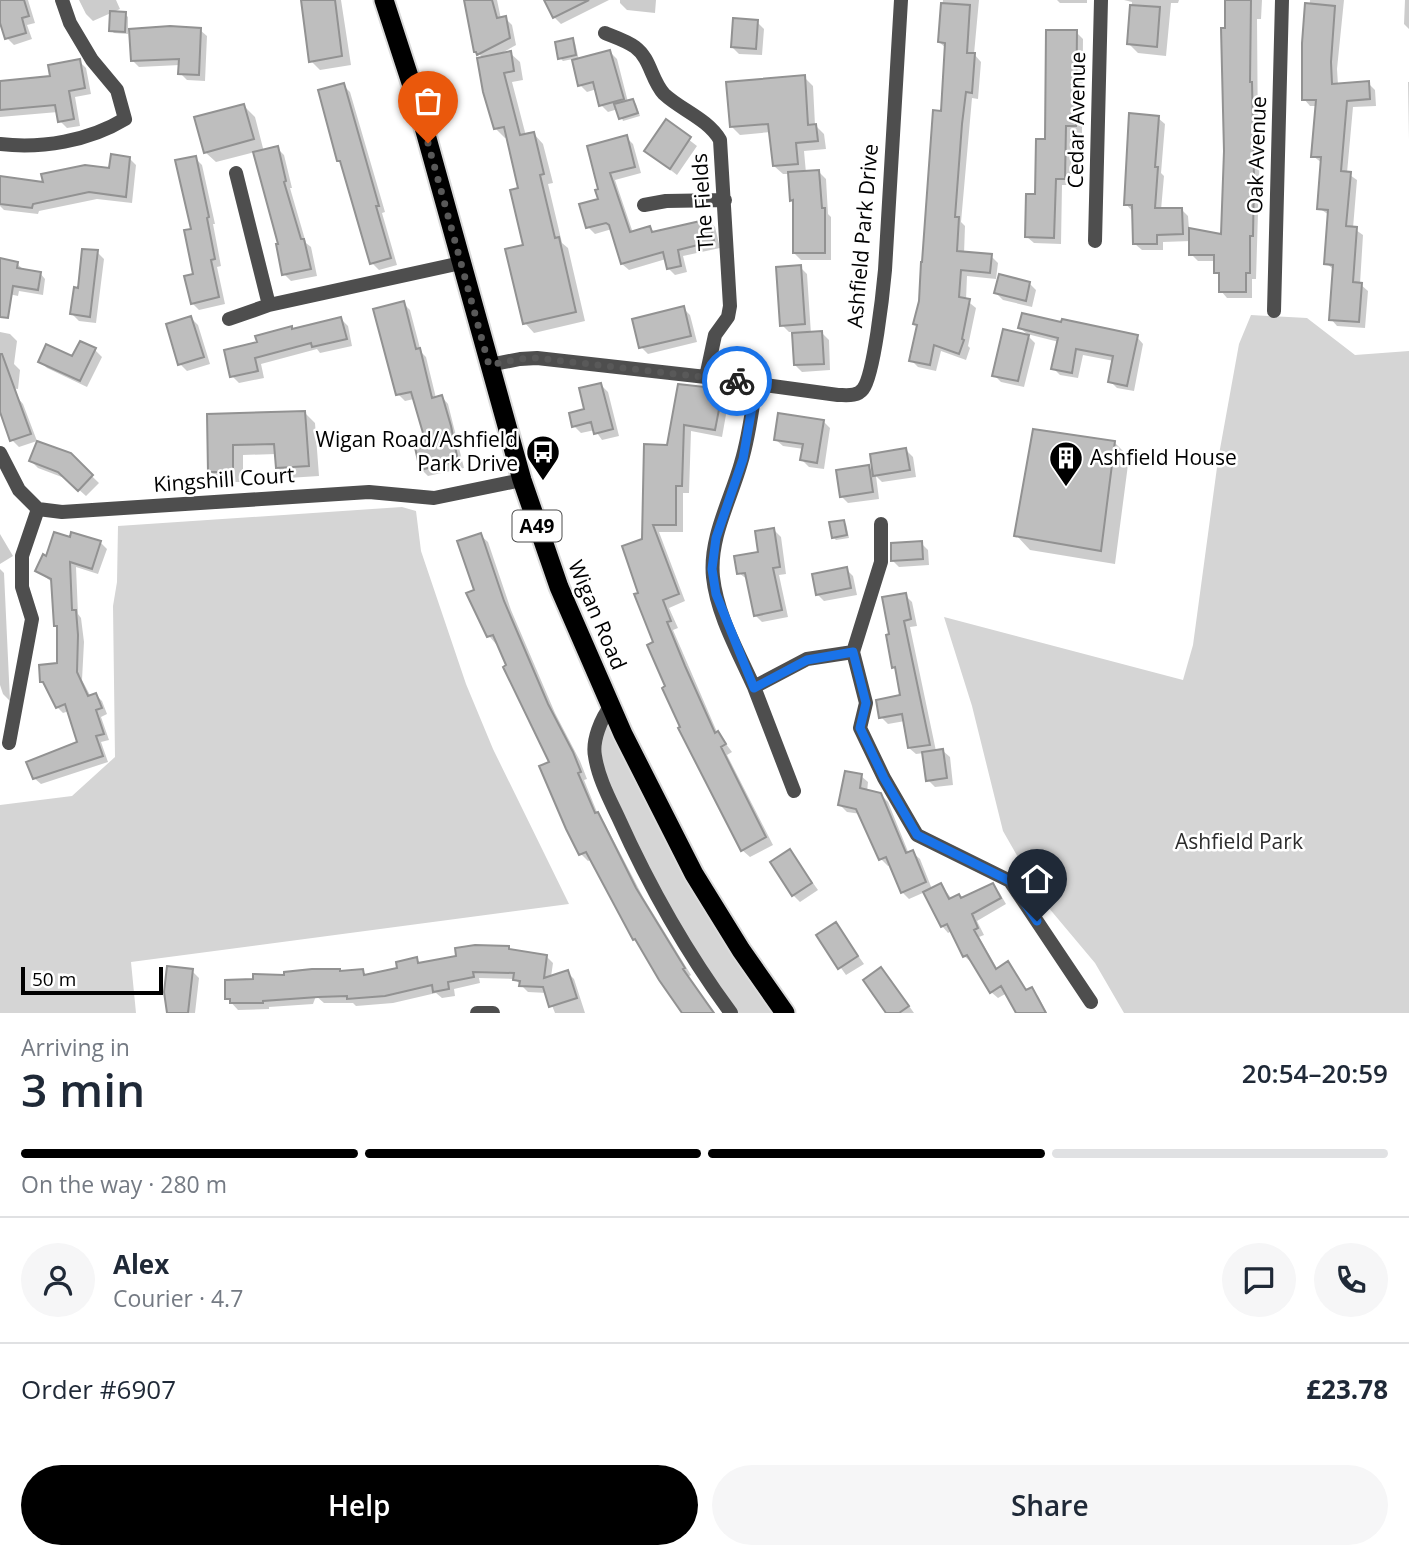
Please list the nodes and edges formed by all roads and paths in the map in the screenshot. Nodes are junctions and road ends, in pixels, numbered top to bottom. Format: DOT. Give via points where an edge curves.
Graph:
graph roads {
  1 [pos="62,0"];
  2 [pos="384,0"];
  3 [pos="901,0"];
  4 [pos="1101,0"];
  5 [pos="1283,0"];
  6 [pos="605,33"];
  7 [pos="0,144"];
  8 [pos="236,173"];
  9 [pos="725,200"];
  10 [pos="644,205"];
  11 [pos="1096,241"];
  12 [pos="461,262"];
  13 [pos="269,305"];
  14 [pos="1274,311"];
  15 [pos="229,319"];
  16 [pos="489,365"];
  17 [pos="706,377"];
  18 [pos="756,384"];
  19 [pos="0,453"];
  20 [pos="522,480"];
  21 [pos="37,509"];
  22 [pos="881,524"];
  23 [pos="853,652"];
  24 [pos="754,688"];
  25 [pos="611,706"];
  26 [pos="9,743"];
  27 [pos="794,791"];
  28 [pos="1091,1002"];
  29 [pos="477,1013"];
  30 [pos="493,1013"];
  31 [pos="731,1013"];
  32 [pos="785,1013"];
  1 -- 7 [label="street" via="92,60 117,90 125,119 108,129 54,143"];
  2 -- 12 [label="highway, Wigan Road / A49"];
  3 -- 18 [label="street, Ashfield Park Drive" via="885,271 865,387 856,394 838,395"];
  4 -- 11 [label="street, Cedar Avenue"];
  5 -- 14 [label="street, Oak Avenue"];
  6 -- 9 [label="street, The Fields" via="636,48 662,92 717,134"];
  8 -- 13 [label="street"];
  9 -- 10 [label="street"];
  9 -- 17 [label="street, The Fields" via="729,313 715,335"];
  12 -- 13 [label="street"];
  12 -- 16 [label="highway, Wigan Road / A49"];
  13 -- 15 [label="street"];
  16 -- 17 [label="street, Ashfield Park Drive" via="537,358"];
  16 -- 20 [label="highway, Wigan Road / A49"];
  17 -- 18 [label="street, Ashfield Park Drive"];
  18 -- 24 [label="street" via="747,440 716,538 712,569 716,594"];
  19 -- 21 [label="street" via="19,490"];
  20 -- 21 [label="street, Kingshill Court" via="434,498 369,492 62,512"];
  20 -- 25 [label="highway, Wigan Road / A49" via="559,587"];
  21 -- 26 [label="street" via="22,556 22,587 32,619"];
  22 -- 23 [label="street" via="881,562"];
  23 -- 24 [label="street" via="807,660"];
  23 -- 28 [label="street" via="866,703 860,728 917,835 1010,881"];
  24 -- 27 [label="street"];
  25 -- 31 [label="street" via="602,718 594,754 604,786 658,899"];
  25 -- 32 [label="highway, Wigan Road / A49" via="694,874"];
  29 -- 30 [label="street"];
}
